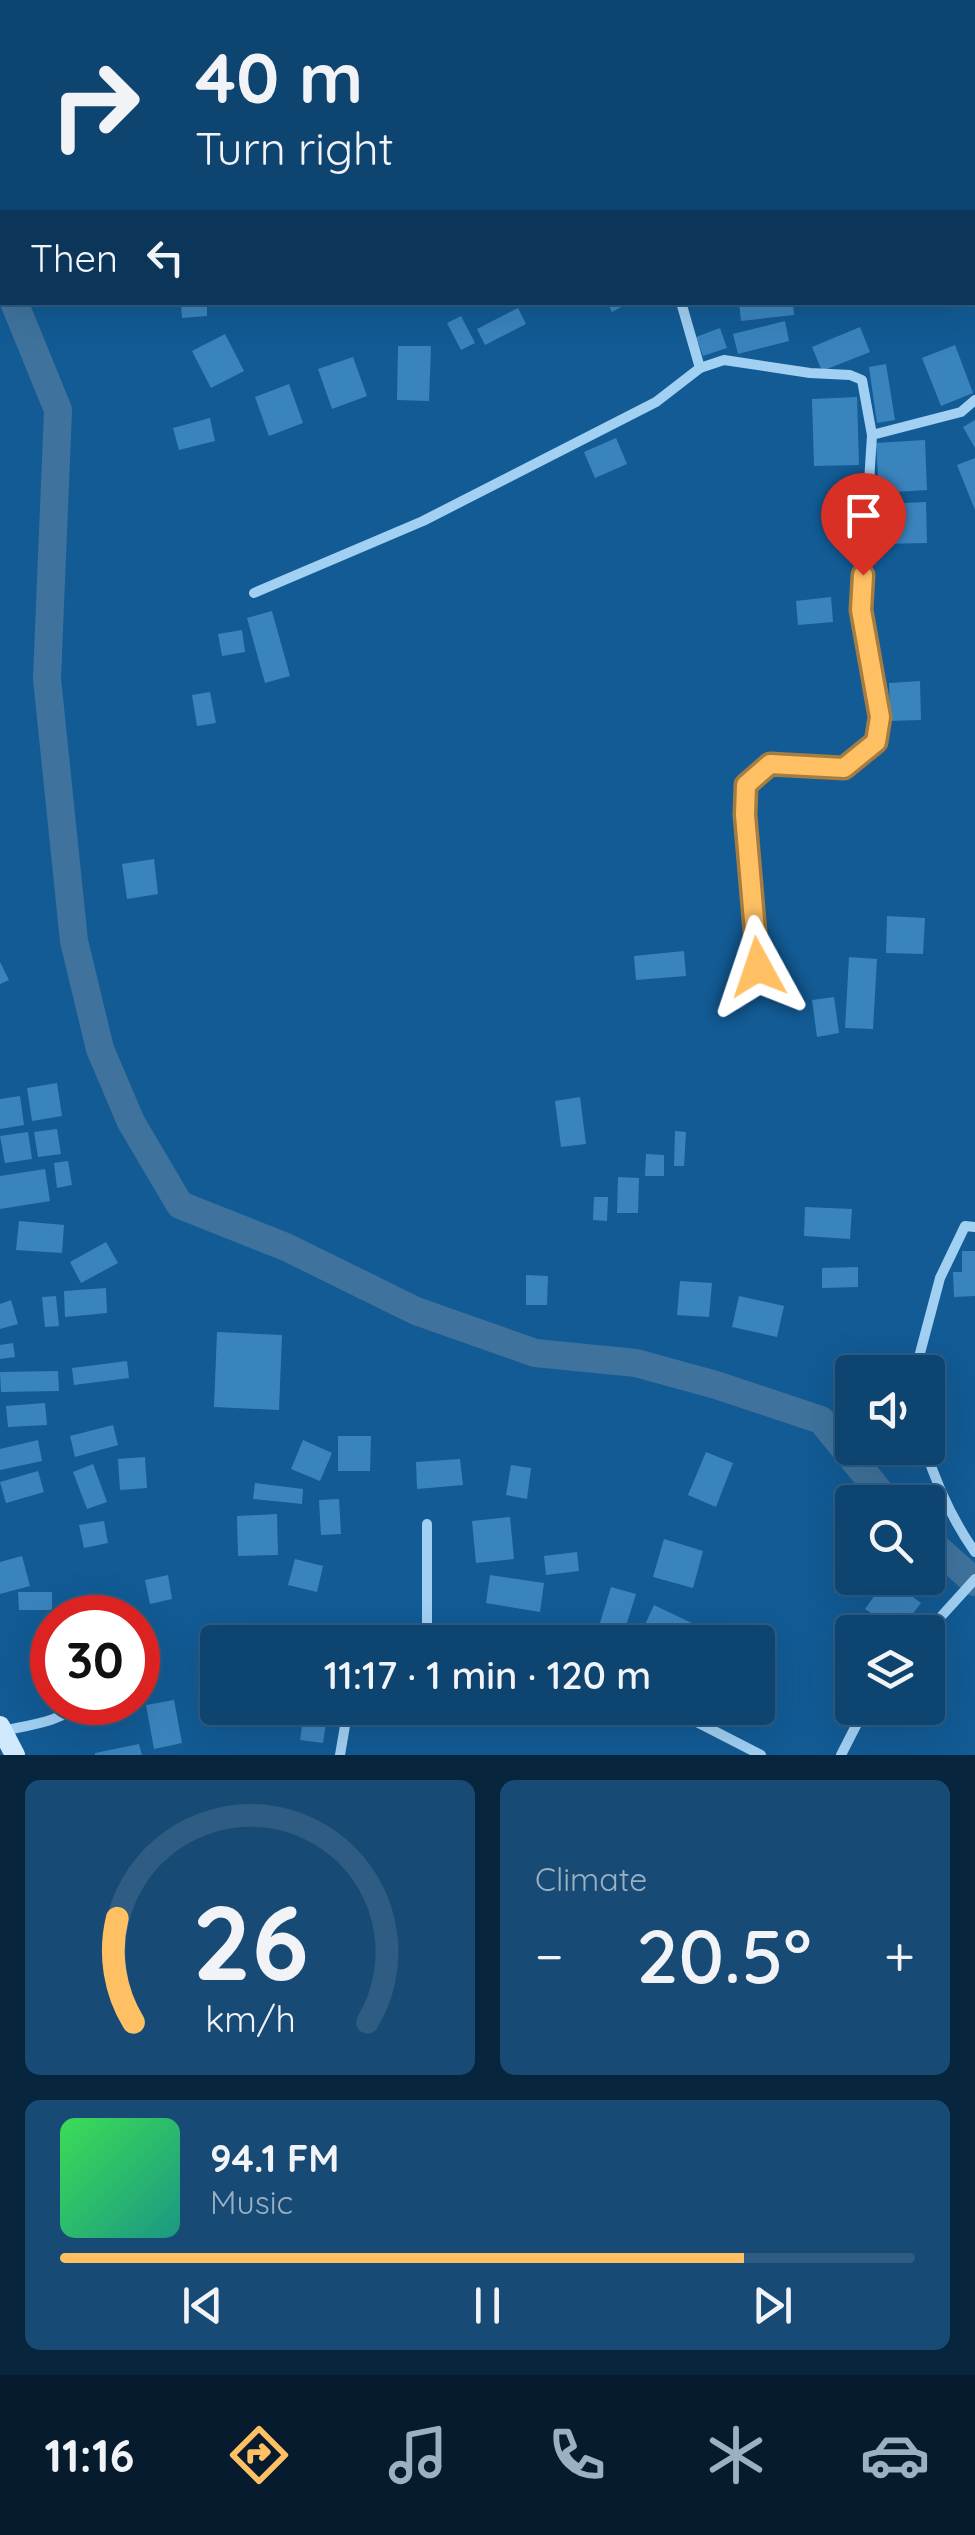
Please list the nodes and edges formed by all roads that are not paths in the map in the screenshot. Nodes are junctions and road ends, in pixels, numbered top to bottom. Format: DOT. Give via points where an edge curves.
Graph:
graph roads {
  1 [pos="682,305"];
  2 [pos="700,368"];
  3 [pos="975,400"];
  4 [pos="872,435"];
  5 [pos="254,592"];
  6 [pos="758,967"];
  7 [pos="975,1226"];
  8 [pos="919,1355"];
  9 [pos="931,1465"];
  10 [pos="427,1524"];
  11 [pos="975,1552"];
  12 [pos="975,1579"];
  13 [pos="943,1615"];
  14 [pos="428,1625"];
  15 [pos="30,1724"];
  16 [pos="345,1725"];
  17 [pos="702,1725"];
  18 [pos="857,1725"];
  19 [pos="1,1728"];
  20 [pos="15,1755"];
  21 [pos="340,1755"];
  22 [pos="760,1755"];
  23 [pos="841,1755"];
  1 -- 2 [label="street"];
  2 -- 4 [label="street" via="724,360 850,375 862,380"];
  2 -- 5 [label="street" via="656,402 423,521"];
  3 -- 4 [label="street" via="961,412"];
  4 -- 6 [label="street" via="861,610 880,717 876,742 844,768 770,764 746,785"];
  7 -- 8 [label="street" via="965,1226 940,1278"];
  9 -- 11 [label="street"];
  10 -- 14 [label="street"];
  12 -- 13 [label="street"];
  15 -- 19 [label="street"];
  16 -- 21 [label="street"];
  17 -- 22 [label="street"];
  18 -- 23 [label="street"];
  19 -- 20 [label="main road"];
}
